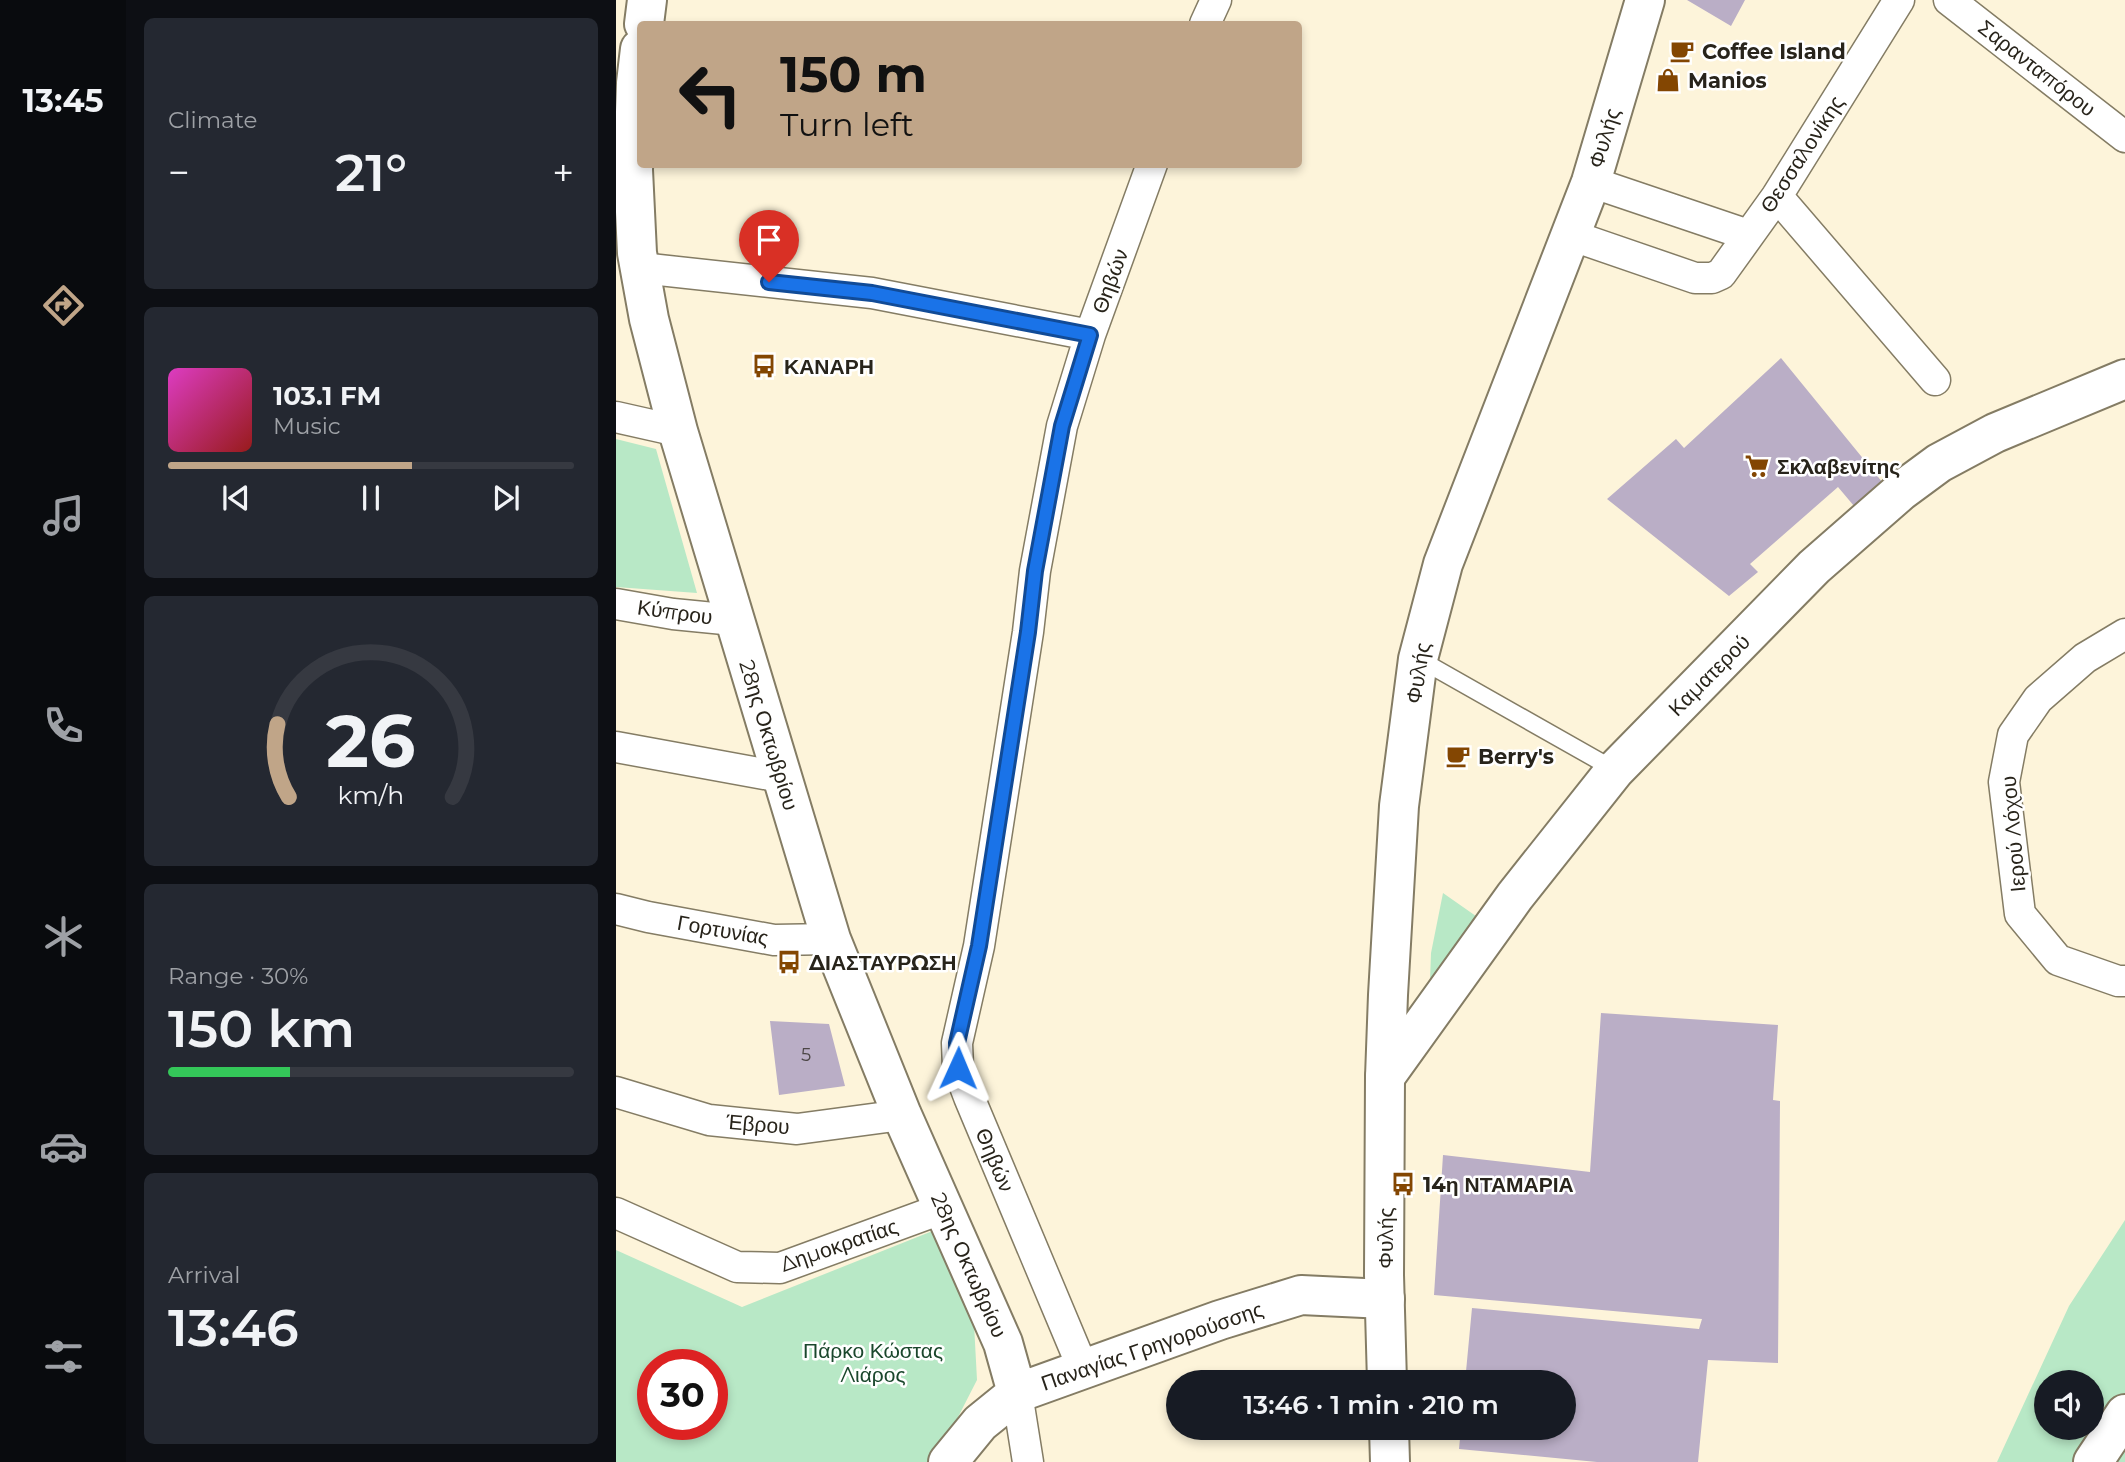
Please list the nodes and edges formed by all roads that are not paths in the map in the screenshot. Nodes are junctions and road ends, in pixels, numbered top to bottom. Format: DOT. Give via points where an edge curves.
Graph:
graph roads {
  1 [pos="647,0"];
  2 [pos="1216,0"];
  3 [pos="1645,0"];
  4 [pos="1899,0"];
  5 [pos="1949,0"];
  6 [pos="644,21"];
  7 [pos="1206,21"];
  8 [pos="631,68"];
  9 [pos="2125,136"];
  10 [pos="1151,168"];
  11 [pos="1591,182"];
  12 [pos="1777,196"];
  13 [pos="1570,235"];
  14 [pos="1748,235"];
  15 [pos="631,255"];
  16 [pos="1090,335"];
  17 [pos="2125,379"];
  18 [pos="1935,380"];
  19 [pos="616,417"];
  20 [pos="678,431"];
  21 [pos="616,604"];
  22 [pos="734,620"];
  23 [pos="2125,634"];
  24 [pos="1418,659"];
  25 [pos="616,747"];
  26 [pos="1615,769"];
  27 [pos="781,777"];
  28 [pos="616,909"];
  29 [pos="831,939"];
  30 [pos="2125,981"];
  31 [pos="1385,1077"];
  32 [pos="616,1092"];
  33 [pos="902,1115"];
  34 [pos="944,1208"];
  35 [pos="616,1213"];
  36 [pos="1385,1299"];
  37 [pos="1387,1370"];
  38 [pos="1084,1371"];
  39 [pos="1017,1393"];
  40 [pos="2125,1414"];
  41 [pos="1389,1440"];
  42 [pos="948,1462"];
  43 [pos="1028,1462"];
  44 [pos="1390,1462"];
  45 [pos="2093,1462"];
  1 -- 6 [label="street"];
  2 -- 7 [label="street"];
  3 -- 11 [label="street, Φυλής"];
  4 -- 12 [label="street, Θεσσαλονίκης"];
  5 -- 9 [label="street, Σαρανταπόρου"];
  8 -- 15 [label="street, 28ης Οκτωβρίου"];
  10 -- 16 [label="street, Θηβών"];
  11 -- 13 [label="street, Φυλής"];
  11 -- 14 [label="street, Θεσσαλονίκης"];
  12 -- 14 [label="street, Θεσσαλονίκης"];
  12 -- 18 [label="street"];
  13 -- 14 [label="street, Θεσσαλονίκης" via="1704,279 1721,274"];
  13 -- 24 [label="street, Φυλής" via="1443,564"];
  15 -- 16 [label="street" via="872,293"];
  15 -- 20 [label="street, 28ης Οκτωβρίου"];
  16 -- 38 [label="street, Θηβών" via="1062,426 1035,571 979,946 957,1043 958,1068 969,1097"];
  17 -- 26 [label="street, Καματερού" via="1995,433 1939,463 1901,491 1814,567"];
  19 -- 20 [label="street"];
  20 -- 22 [label="street, 28ης Οκτωβρίου"];
  21 -- 22 [label="street, Κύπρου"];
  22 -- 27 [label="street, 28ης Οκτωβρίου"];
  23 -- 30 [label="street, Ιερού Λόχου" via="2085,658 2038,699 2013,735 2004,782 2021,914 2058,960"];
  24 -- 26 [label="lane"];
  24 -- 31 [label="street, Φυλής" via="1399,806"];
  25 -- 27 [label="street"];
  26 -- 31 [label="street, Καματερού" via="1515,896"];
  27 -- 29 [label="street, 28ης Οκτωβρίου"];
  28 -- 29 [label="street, Γορτυνίας" via="774,940"];
  29 -- 33 [label="street, 28ης Οκτωβρίου"];
  31 -- 36 [label="street, Φυλής"];
  32 -- 33 [label="street, Έβρου" via="709,1119 797,1129"];
  33 -- 34 [label="street, 28ης Οκτωβρίου"];
  34 -- 35 [label="street, Δημοκρατίας" via="780,1268 737,1267"];
  34 -- 39 [label="street, 28ης Οκτωβρίου" via="1003,1343"];
  36 -- 37 [label="street, Φυλής"];
  36 -- 38 [label="street, Παναγίας Γρηγορούσσης" via="1301,1295"];
  38 -- 39 [label="street, Παναγίας Γρηγορούσσης"];
  39 -- 42 [label="street, Παναγίας Γρηγορούσσης" via="980,1423"];
  39 -- 43 [label="street"];
  40 -- 45 [label="street"];
  41 -- 44 [label="street"];
}
